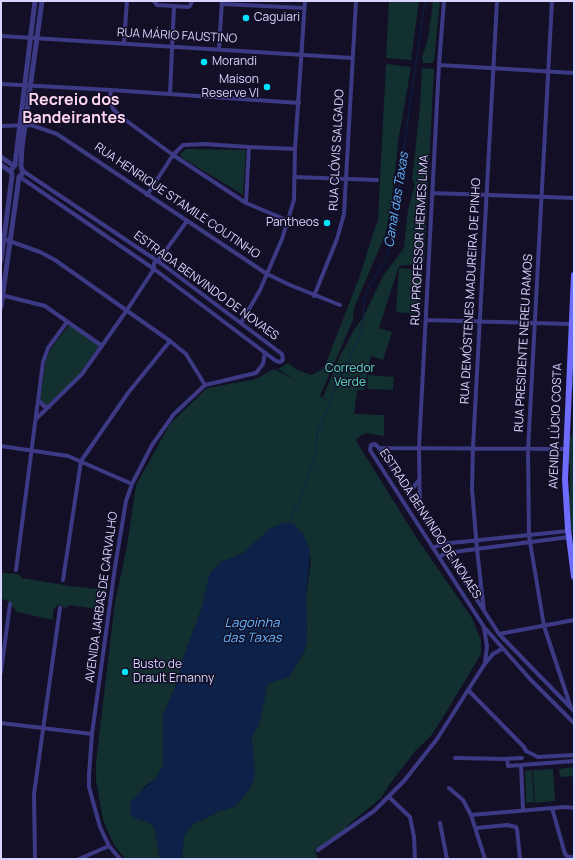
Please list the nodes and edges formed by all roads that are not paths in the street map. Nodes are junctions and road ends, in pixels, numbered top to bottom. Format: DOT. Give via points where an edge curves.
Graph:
graph roads {
  1 [pos="35,1"];
  2 [pos="42,1"];
  3 [pos="127,1"];
  4 [pos="154,1"];
  5 [pos="192,1"];
  6 [pos="305,1"];
  7 [pos="356,1"];
  8 [pos="444,1"];
  9 [pos="497,1"];
  10 [pos="552,1"];
  11 [pos="222,3"];
  12 [pos="174,6"];
  13 [pos="304,8"];
  14 [pos="1,36"];
  15 [pos="30,39"];
  16 [pos="37,39"];
  17 [pos="124,43"];
  18 [pos="173,46"];
  19 [pos="219,48"];
  20 [pos="302,54"];
  21 [pos="352,58"];
  22 [pos="439,65"];
  23 [pos="493,69"];
  24 [pos="548,72"];
  25 [pos="574,74"];
  26 [pos="1,84"];
  27 [pos="24,86"];
  28 [pos="30,86"];
  29 [pos="111,90"];
  30 [pos="170,94"];
  31 [pos="299,103"];
  32 [pos="19,125"];
  33 [pos="25,125"];
  34 [pos="1,126"];
  35 [pos="249,147"];
  36 [pos="295,148"];
  37 [pos="173,155"];
  38 [pos="1,157"];
  39 [pos="1,166"];
  40 [pos="18,167"];
  41 [pos="12,174"];
  42 [pos="19,177"];
  43 [pos="294,177"];
  44 [pos="345,179"];
  45 [pos="377,180"];
  46 [pos="432,193"];
  47 [pos="147,195"];
  48 [pos="486,195"];
  49 [pos="542,197"];
  50 [pos="574,198"];
  51 [pos="246,203"];
  52 [pos="187,221"];
  53 [pos="289,221"];
  54 [pos="4,239"];
  55 [pos="10,241"];
  56 [pos="1,261"];
  57 [pos="160,262"];
  58 [pos="155,269"];
  59 [pos="267,274"];
  60 [pos="574,275"];
  61 [pos="2,295"];
  62 [pos="314,296"];
  63 [pos="340,305"];
  64 [pos="1,308"];
  65 [pos="127,310"];
  66 [pos="426,320"];
  67 [pos="68,322"];
  68 [pos="480,322"];
  69 [pos="534,322"];
  70 [pos="242,324"];
  71 [pos="571,324"];
  72 [pos="170,341"];
  73 [pos="102,346"];
  74 [pos="265,353"];
  75 [pos="206,385"];
  76 [pos="38,400"];
  77 [pos="49,407"];
  78 [pos="36,420"];
  79 [pos="1,446"];
  80 [pos="473,447"];
  81 [pos="380,448"];
  82 [pos="419,448"];
  83 [pos="565,449"];
  84 [pos="32,450"];
  85 [pos="528,450"];
  86 [pos="81,461"];
  87 [pos="418,480"];
  88 [pos="132,484"];
  89 [pos="404,486"];
  90 [pos="420,511"];
  91 [pos="570,535"];
  92 [pos="529,536"];
  93 [pos="476,541"];
  94 [pos="530,542"];
  95 [pos="441,544"];
  96 [pos="433,548"];
  97 [pos="477,549"];
  98 [pos="446,553"];
  99 [pos="573,553"];
  100 [pos="439,558"];
  101 [pos="16,570"];
  102 [pos="574,577"];
  103 [pos="63,580"];
  104 [pos="481,583"];
  105 [pos="469,588"];
  106 [pos="10,604"];
  107 [pos="60,608"];
  108 [pos="485,614"];
  109 [pos="574,620"];
  110 [pos="544,626"];
  111 [pos="484,627"];
  112 [pos="499,634"];
  113 [pos="502,649"];
  114 [pos="484,665"];
  115 [pos="1,672"];
  116 [pos="561,682"];
  117 [pos="468,690"];
  118 [pos="553,690"];
  119 [pos="573,709"];
  120 [pos="1,723"];
  121 [pos="574,723"];
  122 [pos="44,728"];
  123 [pos="92,734"];
  124 [pos="526,751"];
  125 [pos="574,755"];
  126 [pos="535,756"];
  127 [pos="455,758"];
  128 [pos="522,758"];
  129 [pos="507,759"];
  130 [pos="574,761"];
  131 [pos="535,763"];
  132 [pos="522,764"];
  133 [pos="449,788"];
  134 [pos="389,797"];
  135 [pos="552,808"];
  136 [pos="574,808"];
  137 [pos="523,810"];
  138 [pos="472,815"];
  139 [pos="440,823"];
  140 [pos="477,828"];
  141 [pos="109,846"];
  142 [pos="318,850"];
  143 [pos="574,857"];
  144 [pos="35,859"];
  145 [pos="79,859"];
  146 [pos="120,859"];
  147 [pos="415,859"];
  148 [pos="448,859"];
  149 [pos="485,859"];
  150 [pos="520,859"];
  1 -- 15 [label="street"];
  2 -- 16 [label="street"];
  3 -- 17 [label="street"];
  4 -- 12 [label="street" via="157,4"];
  5 -- 12 [label="street" via="188,7"];
  6 -- 13 [label="street"];
  7 -- 21 [label="street, RUA CLÓVIS SALGADO"];
  8 -- 22 [label="street, RUA PROFESSOR HERMES LIMA"];
  9 -- 23 [label="street, RUA DEMÓSTENES MADUREIRA DE PINHO"];
  10 -- 24 [label="street, RUA PRESIDENTE NEREU RAMOS"];
  11 -- 13 [label="street"];
  11 -- 19 [label="street"];
  12 -- 18 [label="street"];
  13 -- 20 [label="street"];
  14 -- 15 [label="street, RUA MÁRIO FAUSTINO"];
  15 -- 16 [label="street, RUA MÁRIO FAUSTINO"];
  15 -- 27 [label="street"];
  16 -- 17 [label="street, RUA MÁRIO FAUSTINO"];
  16 -- 28 [label="street"];
  17 -- 18 [label="street, RUA MÁRIO FAUSTINO"];
  18 -- 19 [label="street, RUA MÁRIO FAUSTINO"];
  18 -- 30 [label="street"];
  19 -- 20 [label="street, RUA MÁRIO FAUSTINO"];
  20 -- 21 [label="street, RUA MÁRIO FAUSTINO"];
  20 -- 31 [label="street"];
  21 -- 44 [label="street, RUA CLÓVIS SALGADO"];
  22 -- 23 [label="street"];
  22 -- 46 [label="street, RUA PROFESSOR HERMES LIMA"];
  23 -- 24 [label="street"];
  23 -- 48 [label="street, RUA DEMÓSTENES MADUREIRA DE PINHO"];
  24 -- 25 [label="street"];
  24 -- 49 [label="street, RUA PRESIDENTE NEREU RAMOS"];
  26 -- 27 [label="street"];
  27 -- 28 [label="street"];
  27 -- 32 [label="street"];
  28 -- 29 [label="street"];
  28 -- 33 [label="street"];
  29 -- 30 [label="street"];
  29 -- 37 [label="street" via="113,109"];
  30 -- 31 [label="street"];
  31 -- 36 [label="street"];
  32 -- 33 [label="street, RUA HENRIQUE STAMILE COUTINHO"];
  32 -- 34 [label="street, RUA HENRIQUE STAMILE COUTINHO"];
  32 -- 40 [label="street"];
  33 -- 40 [label="street"];
  33 -- 47 [label="street, RUA HENRIQUE STAMILE COUTINHO" via="43,128 62,137"];
  35 -- 36 [label="street"];
  35 -- 37 [label="street" via="187,144"];
  35 -- 51 [label="street"];
  36 -- 43 [label="street"];
  37 -- 47 [label="street"];
  37 -- 51 [label="street"];
  38 -- 40 [label="street, ESTRADA BENVINDO DE NOVAES"];
  39 -- 41 [label="street"];
  40 -- 41 [label="street"];
  40 -- 42 [label="street"];
  40 -- 57 [label="street, ESTRADA BENVINDO DE NOVAES"];
  41 -- 42 [label="street"];
  41 -- 54 [label="street"];
  42 -- 55 [label="street"];
  42 -- 58 [label="street, ESTRADA BENVINDO DE NOVAES"];
  43 -- 44 [label="street"];
  43 -- 53 [label="street" via="294,200"];
  44 -- 45 [label="street"];
  44 -- 62 [label="street, RUA CLÓVIS SALGADO" via="345,204 340,230"];
  46 -- 48 [label="street"];
  46 -- 66 [label="street, RUA PROFESSOR HERMES LIMA"];
  47 -- 52 [label="street, RUA HENRIQUE STAMILE COUTINHO"];
  48 -- 49 [label="street"];
  48 -- 68 [label="street, RUA DEMÓSTENES MADUREIRA DE PINHO"];
  49 -- 50 [label="street"];
  49 -- 69 [label="street, RUA PRESIDENTE NEREU RAMOS"];
  51 -- 53 [label="street"];
  52 -- 57 [label="street"];
  52 -- 59 [label="street, RUA HENRIQUE STAMILE COUTINHO"];
  53 -- 59 [label="street"];
  54 -- 55 [label="street"];
  54 -- 56 [label="street"];
  55 -- 61 [label="street"];
  55 -- 65 [label="street" via="55,260"];
  57 -- 58 [label="street" via="159,269"];
  57 -- 58 [label="street" via="154,263"];
  57 -- 70 [label="street, ESTRADA BENVINDO DE NOVAES"];
  58 -- 65 [label="street"];
  58 -- 74 [label="street, ESTRADA BENVINDO DE NOVAES"];
  59 -- 62 [label="street, RUA HENRIQUE STAMILE COUTINHO"];
  59 -- 70 [label="street"];
  60 -- 71 [label="main road, AVENIDA LÚCIO COSTA"];
  61 -- 64 [label="street"];
  61 -- 67 [label="street" via="41,304"];
  62 -- 63 [label="street, RUA HENRIQUE STAMILE COUTINHO"];
  65 -- 72 [label="street"];
  65 -- 73 [label="street"];
  66 -- 68 [label="street"];
  66 -- 82 [label="street, RUA PROFESSOR HERMES LIMA"];
  67 -- 73 [label="street"];
  67 -- 76 [label="street" via="45,355"];
  68 -- 69 [label="street"];
  68 -- 80 [label="street, RUA DEMÓSTENES MADUREIRA DE PINHO"];
  69 -- 71 [label="street"];
  69 -- 85 [label="street, RUA PRESIDENTE NEREU RAMOS"];
  70 -- 74 [label="street, ESTRADA BENVINDO DE NOVAES" via="282,354 283,360 278,362"];
  71 -- 83 [label="main road, AVENIDA LÚCIO COSTA"];
  72 -- 75 [label="street" via="186,354"];
  72 -- 86 [label="street" via="128,393"];
  73 -- 77 [label="street" via="77,380"];
  74 -- 75 [label="street, AVENIDA JARBAS DE CARVALHO" via="264,364 256,373"];
  75 -- 88 [label="street, AVENIDA JARBAS DE CARVALHO" via="164,426"];
  76 -- 77 [label="street"];
  76 -- 78 [label="street"];
  77 -- 78 [label="street"];
  78 -- 84 [label="street"];
  79 -- 84 [label="street"];
  80 -- 82 [label="street"];
  80 -- 85 [label="street"];
  80 -- 93 [label="street, RUA DEMÓSTENES MADUREIRA DE PINHO" via="472,489"];
  81 -- 82 [label="street"];
  81 -- 89 [label="street, ESTRADA BENVINDO DE NOVAES"];
  81 -- 96 [label="street, ESTRADA BENVINDO DE NOVAES" via="374,444 369,449"];
  82 -- 87 [label="street, RUA PROFESSOR HERMES LIMA"];
  83 -- 85 [label="street"];
  83 -- 91 [label="main road, AVENIDA LÚCIO COSTA" via="565,497"];
  84 -- 86 [label="street" via="63,454"];
  84 -- 101 [label="street"];
  85 -- 92 [label="street, RUA PRESIDENTE NEREU RAMOS"];
  86 -- 88 [label="street"];
  86 -- 103 [label="street"];
  87 -- 89 [label="street" via="413,488"];
  87 -- 90 [label="street, RUA PROFESSOR HERMES LIMA"];
  88 -- 123 [label="street, AVENIDA JARBAS DE CARVALHO" via="120,534"];
  89 -- 90 [label="street, ESTRADA BENVINDO DE NOVAES"];
  90 -- 95 [label="street, ESTRADA BENVINDO DE NOVAES"];
  91 -- 92 [label="street"];
  91 -- 94 [label="street"];
  91 -- 99 [label="main road, AVENIDA LÚCIO COSTA"];
  92 -- 93 [label="street"];
  92 -- 94 [label="street, RUA PRESIDENTE NEREU RAMOS"];
  93 -- 95 [label="street"];
  93 -- 97 [label="street, RUA DEMÓSTENES MADUREIRA DE PINHO"];
  94 -- 97 [label="street"];
  94 -- 110 [label="street, RUA PRESIDENTE NEREU RAMOS"];
  95 -- 96 [label="street"];
  95 -- 98 [label="street, ESTRADA BENVINDO DE NOVAES"];
  96 -- 100 [label="street, ESTRADA BENVINDO DE NOVAES"];
  97 -- 98 [label="street"];
  97 -- 104 [label="street, RUA DEMÓSTENES MADUREIRA DE PINHO"];
  98 -- 100 [label="street"];
  98 -- 105 [label="street, ESTRADA BENVINDO DE NOVAES"];
  99 -- 102 [label="main road, AVENIDA LÚCIO COSTA"];
  100 -- 111 [label="street, ESTRADA BENVINDO DE NOVAES"];
  104 -- 105 [label="street" via="478,589"];
  104 -- 108 [label="street, RUA DEMÓSTENES MADUREIRA DE PINHO"];
  105 -- 108 [label="street, ESTRADA BENVINDO DE NOVAES"];
  106 -- 115 [label="street"];
  107 -- 122 [label="street"];
  108 -- 112 [label="street, ESTRADA BENVINDO DE NOVAES"];
  109 -- 110 [label="street"];
  110 -- 112 [label="street"];
  110 -- 116 [label="street, RUA PRESIDENTE NEREU RAMOS"];
  111 -- 113 [label="street, ESTRADA BENVINDO DE NOVAES"];
  111 -- 114 [label="street" via="487,646"];
  112 -- 118 [label="street, ESTRADA BENVINDO DE NOVAES"];
  113 -- 114 [label="street" via="493,654"];
  113 -- 121 [label="street, ESTRADA BENVINDO DE NOVAES"];
  114 -- 117 [label="street"];
  116 -- 118 [label="street" via="559,687"];
  116 -- 119 [label="street, RUA PRESIDENTE NEREU RAMOS"];
  117 -- 124 [label="street"];
  117 -- 134 [label="street" via="427,752"];
  118 -- 119 [label="street, ESTRADA BENVINDO DE NOVAES"];
  120 -- 122 [label="street"];
  122 -- 123 [label="street"];
  122 -- 144 [label="street" via="34,794"];
  123 -- 141 [label="street, AVENIDA JARBAS DE CARVALHO" via="89,787 98,820"];
  124 -- 126 [label="street"];
  124 -- 128 [label="street"];
  125 -- 126 [label="street"];
  126 -- 131 [label="street"];
  127 -- 129 [label="street"];
  128 -- 129 [label="street"];
  128 -- 132 [label="street"];
  129 -- 132 [label="street" via="508,766"];
  130 -- 131 [label="street"];
  131 -- 132 [label="street"];
  132 -- 137 [label="street"];
  133 -- 138 [label="street" via="463,800"];
  134 -- 142 [label="street" via="360,822"];
  134 -- 147 [label="street" via="410,817"];
  135 -- 136 [label="street"];
  135 -- 137 [label="street"];
  135 -- 143 [label="street" via="565,854"];
  137 -- 138 [label="street"];
  138 -- 140 [label="street"];
  139 -- 148 [label="street"];
  140 -- 149 [label="street"];
  140 -- 150 [label="street" via="507,825 516,827"];
  141 -- 145 [label="street"];
  141 -- 146 [label="street, AVENIDA JARBAS DE CARVALHO"];
}
